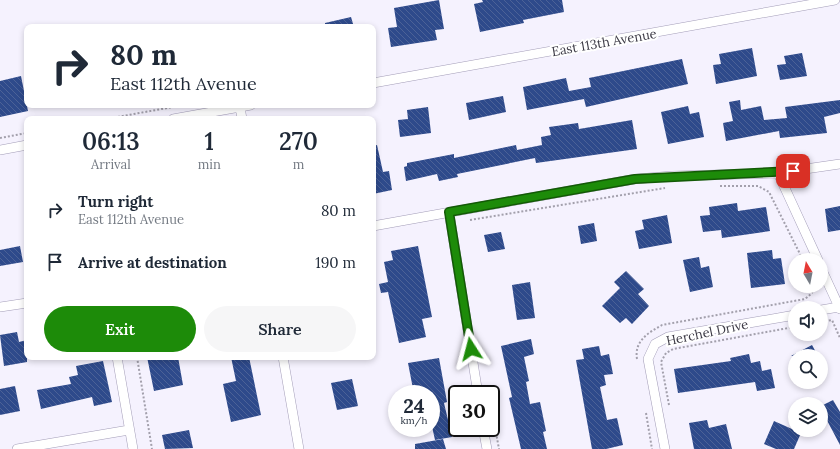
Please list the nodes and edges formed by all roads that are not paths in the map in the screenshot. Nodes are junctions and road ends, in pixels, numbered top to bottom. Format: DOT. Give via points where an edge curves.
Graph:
graph roads {
  1 [pos="835,0"];
  2 [pos="376,82"];
  3 [pos="234,108"];
  4 [pos="190,116"];
  5 [pos="24,146"];
  6 [pos="0,150"];
  7 [pos="840,164"];
  8 [pos="778,173"];
  9 [pos="449,212"];
  10 [pos="376,225"];
  11 [pos="815,253"];
  12 [pos="828,283"];
  13 [pos="24,303"];
  14 [pos="0,307"];
  15 [pos="840,308"];
  16 [pos="828,309"];
  17 [pos="788,316"];
  18 [pos="118,360"];
  19 [pos="284,360"];
  20 [pos="477,385"];
  21 [pos="130,430"];
  22 [pos="485,437"];
  23 [pos="17,449"];
  24 [pos="133,449"];
  25 [pos="299,449"];
  26 [pos="487,449"];
  27 [pos="665,449"];
  1 -- 2 [label="street, East 113th Avenue"];
  3 -- 4 [label="street"];
  5 -- 6 [label="street"];
  7 -- 8 [label="street"];
  8 -- 9 [label="street" via="635,179"];
  8 -- 11 [label="street"];
  9 -- 10 [label="street"];
  9 -- 20 [label="street"];
  12 -- 15 [label="street"];
  13 -- 14 [label="street"];
  15 -- 16 [label="street"];
  17 -- 27 [label="street, Herchel Drive" via="668,337 655,344 648,359"];
  18 -- 21 [label="street"];
  19 -- 25 [label="street"];
  21 -- 23 [label="street"];
  21 -- 24 [label="street"];
  22 -- 26 [label="street"];
}
